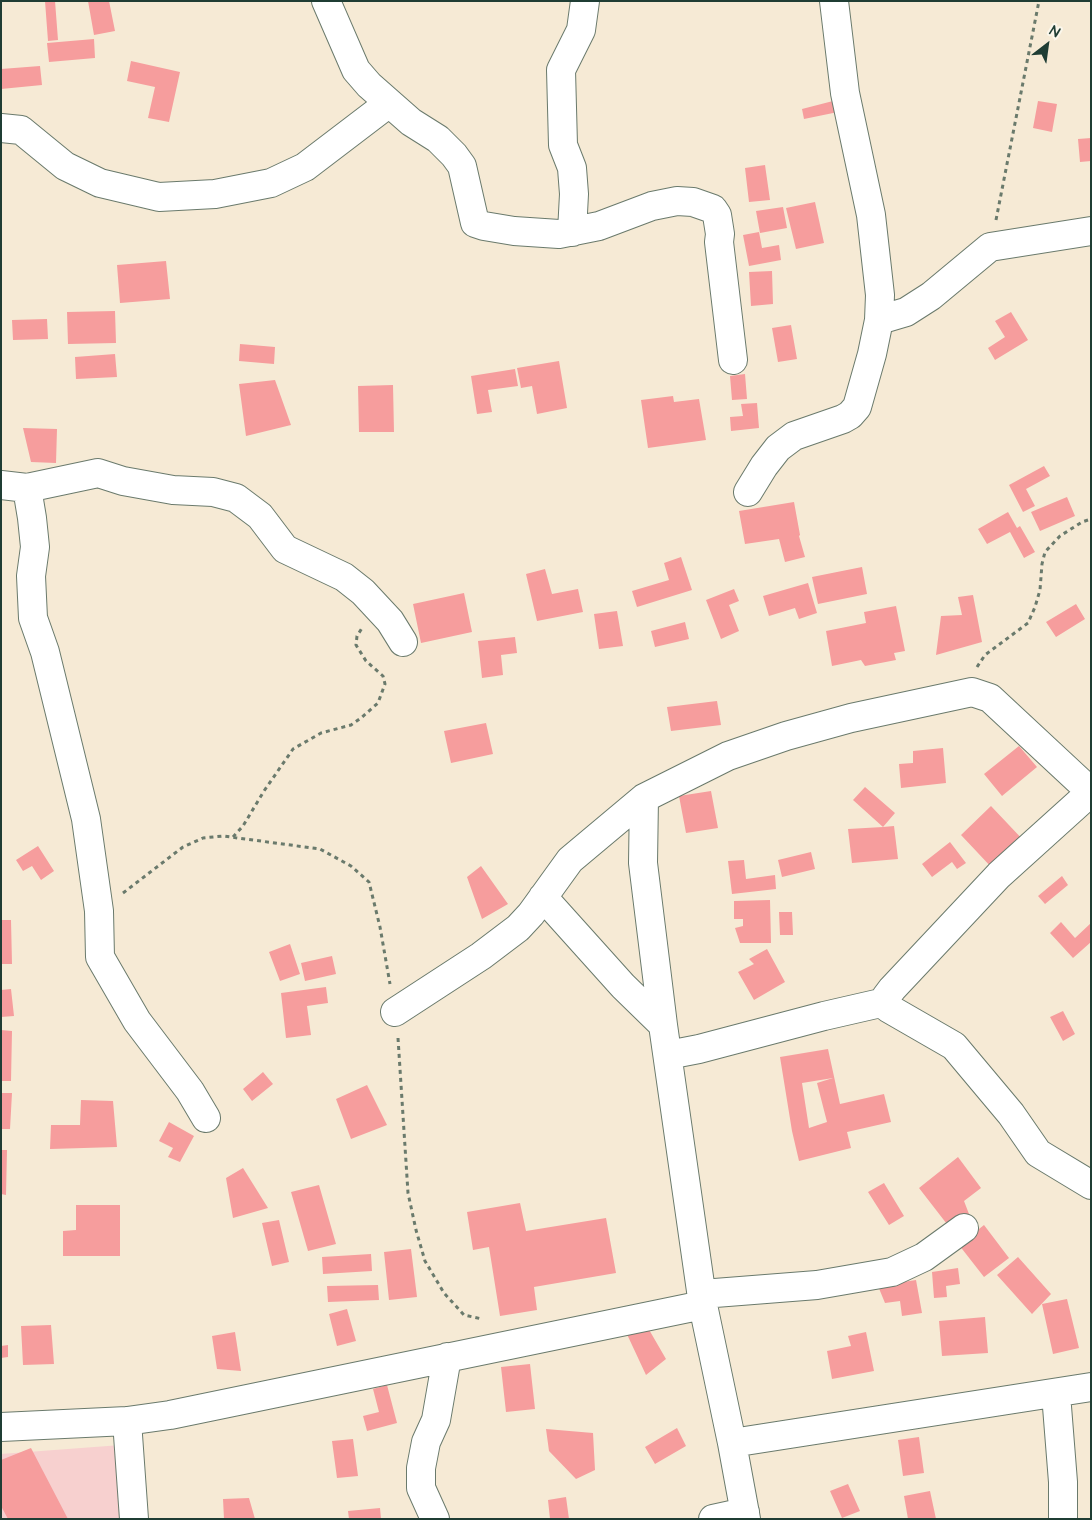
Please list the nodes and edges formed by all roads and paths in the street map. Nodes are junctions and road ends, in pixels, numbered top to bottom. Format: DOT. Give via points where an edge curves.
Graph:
graph roads {
  1 [pos="326,1"];
  2 [pos="585,1"];
  3 [pos="834,1"];
  4 [pos="1039,1"];
  5 [pos="389,103"];
  6 [pos="1,128"];
  7 [pos="1091,231"];
  8 [pos="572,232"];
  9 [pos="990,247"];
  10 [pos="879,320"];
  11 [pos="733,360"];
  12 [pos="10,482"];
  13 [pos="748,492"];
  14 [pos="1091,519"];
  15 [pos="376,606"];
  16 [pos="403,642"];
  17 [pos="972,692"];
  18 [pos="1091,792"];
  19 [pos="644,798"];
  20 [pos="232,837"];
  21 [pos="543,897"];
  22 [pos="99,912"];
  23 [pos="885,1002"];
  24 [pos="395,1012"];
  25 [pos="663,1025"];
  26 [pos="668,1055"];
  27 [pos="206,1118"];
  28 [pos="1091,1185"];
  29 [pos="964,1228"];
  30 [pos="702,1300"];
  31 [pos="482,1320"];
  32 [pos="447,1358"];
  33 [pos="1091,1387"];
  34 [pos="1056,1394"];
  35 [pos="127,1422"];
  36 [pos="1,1427"];
  37 [pos="732,1443"];
  38 [pos="745,1515"];
  39 [pos="134,1519"];
  40 [pos="435,1519"];
  41 [pos="713,1519"];
  42 [pos="1063,1519"];
  1 -- 5 [label="street" via="356,70"];
  2 -- 8 [label="street" via="581,30 561,70 563,145 572,168 574,194"];
  3 -- 10 [label="street" via="846,93 870,215 880,295"];
  4 -- 9 [label="path"];
  5 -- 6 [label="street" via="306,167 271,183 214,194 159,196 100,183 65,166 21,130"];
  5 -- 8 [label="street" via="438,139 462,166 475,224 514,231"];
  7 -- 9 [label="street"];
  8 -- 11 [label="street" via="677,201 713,209 720,234"];
  9 -- 10 [label="street" via="931,296 906,312"];
  10 -- 13 [label="street" via="857,407 843,419 794,436 778,448"];
  12 -- 15 [label="street" via="98,473 123,481 173,490 213,492 236,498 260,516 284,549 344,577"];
  12 -- 22 [label="street" via="32,518 35,548 31,576 33,618 45,652 86,819"];
  14 -- 17 [label="path" via="1060,536 1045,552 1036,607 1028,623 985,655 977,666"];
  15 -- 16 [label="street"];
  15 -- 20 [label="path" via="357,636 356,645 366,661 383,676 385,684 378,703 351,725 321,732 293,749 243,826"];
  17 -- 18 [label="street" via="990,698"];
  17 -- 19 [label="street" via="851,718 786,736 728,756"];
  18 -- 23 [label="street" via="1000,875 892,989"];
  19 -- 21 [label="street" via="570,860"];
  19 -- 25 [label="street" via="643,864"];
  20 -- 22 [label="path" via="203,838 184,847"];
  20 -- 24 [label="path" via="320,849 351,866 368,882 380,927"];
  21 -- 24 [label="street" via="518,928 482,956"];
  21 -- 25 [label="street" via="623,986"];
  22 -- 27 [label="street" via="100,957 137,1021 190,1091"];
  23 -- 26 [label="street"];
  23 -- 28 [label="street" via="888,1008 954,1046 1011,1114 1038,1153"];
  24 -- 31 [label="path" via="408,1193 416,1230 426,1261 444,1293 464,1315"];
  25 -- 26 [label="street"];
  26 -- 30 [label="street"];
  29 -- 30 [label="street" via="924,1257 892,1272"];
  30 -- 32 [label="street"];
  30 -- 37 [label="street"];
  32 -- 35 [label="street"];
  32 -- 40 [label="street" via="436,1420 426,1442 421,1468 420,1488"];
  33 -- 34 [label="street"];
  34 -- 37 [label="street"];
  34 -- 42 [label="street"];
  35 -- 36 [label="street"];
  35 -- 39 [label="street"];
  37 -- 38 [label="street"];
  38 -- 41 [label="street"];
}
